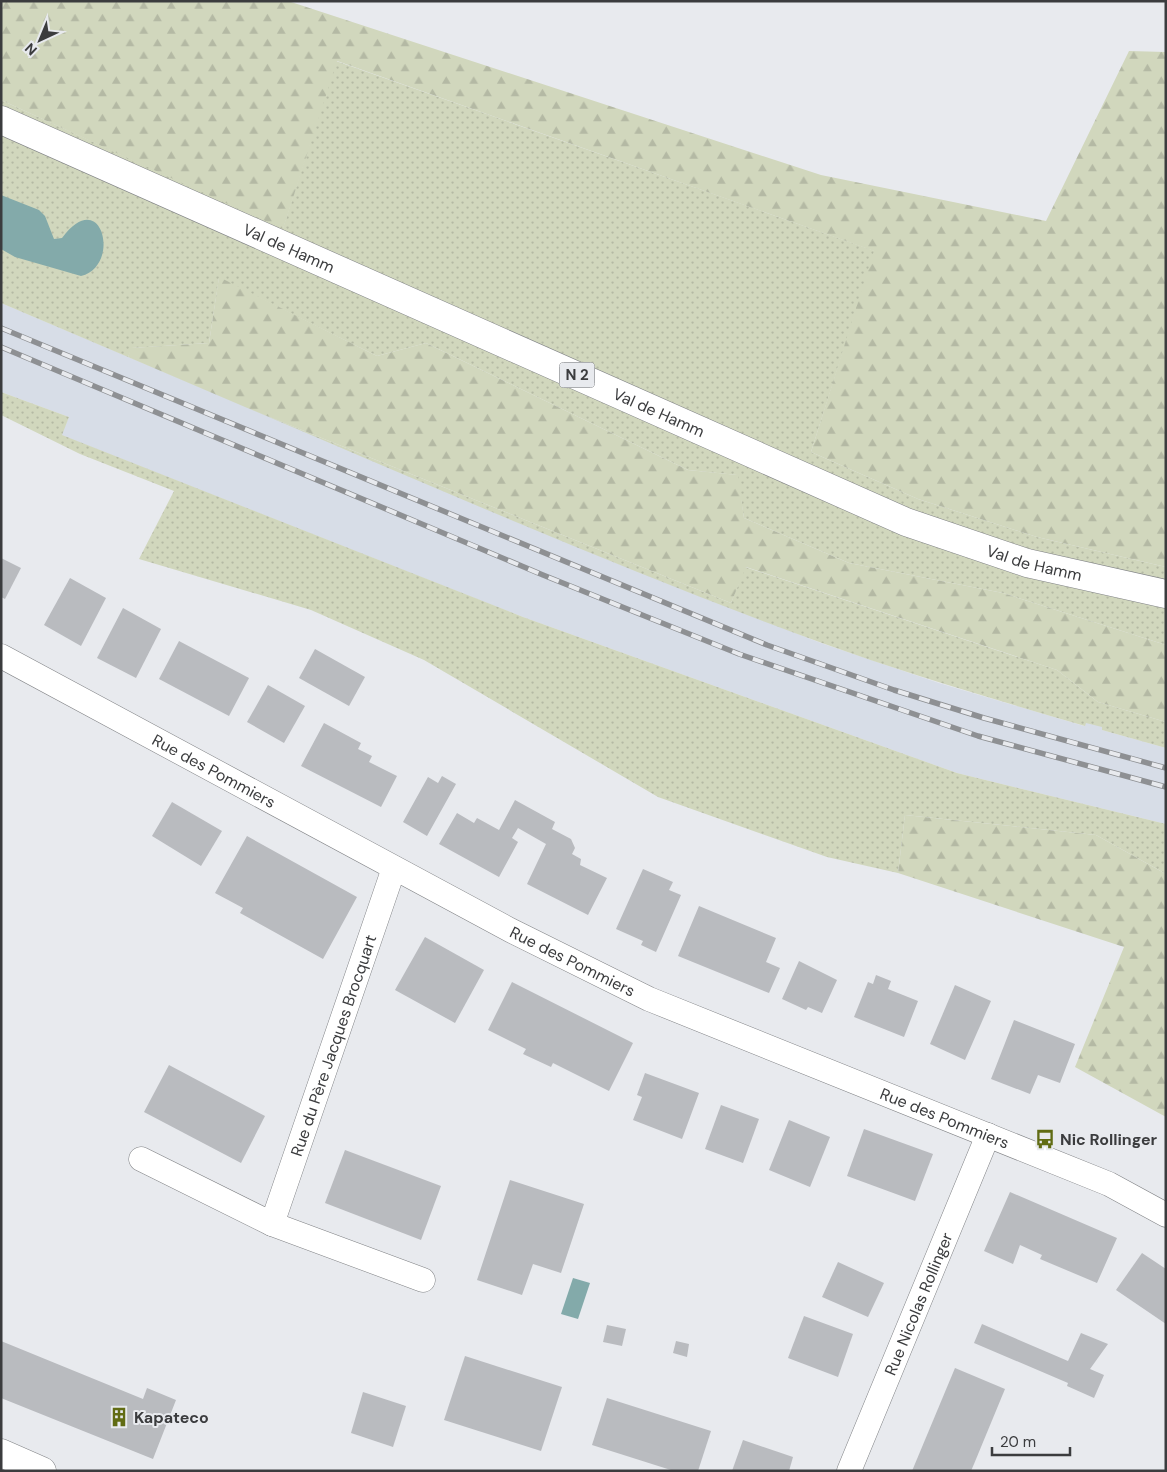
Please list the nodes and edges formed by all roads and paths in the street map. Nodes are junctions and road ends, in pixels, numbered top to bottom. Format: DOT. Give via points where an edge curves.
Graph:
graph roads {
  1 [pos="1,120"];
  2 [pos="1166,594"];
  3 [pos="1,656"];
  4 [pos="394,868"];
  5 [pos="988,1135"];
  6 [pos="141,1159"];
  7 [pos="1166,1215"];
  8 [pos="272,1224"];
  9 [pos="423,1280"];
  10 [pos="1,1453"];
  11 [pos="42,1471"];
  12 [pos="849,1471"];
  1 -- 2 [label="main road, Val de Hamm / N 2" via="906,522 1028,563"];
  3 -- 4 [label="street, Rue des Pommiers"];
  4 -- 5 [label="street, Rue des Pommiers" via="649,999"];
  4 -- 8 [label="street, Rue du Père Jacques Brocquart"];
  5 -- 7 [label="street, Rue des Pommiers" via="1109,1184"];
  5 -- 12 [label="street, Rue Nicolas Rollinger"];
  6 -- 8 [label="street"];
  8 -- 9 [label="street"];
  10 -- 11 [label="main road"];
}
